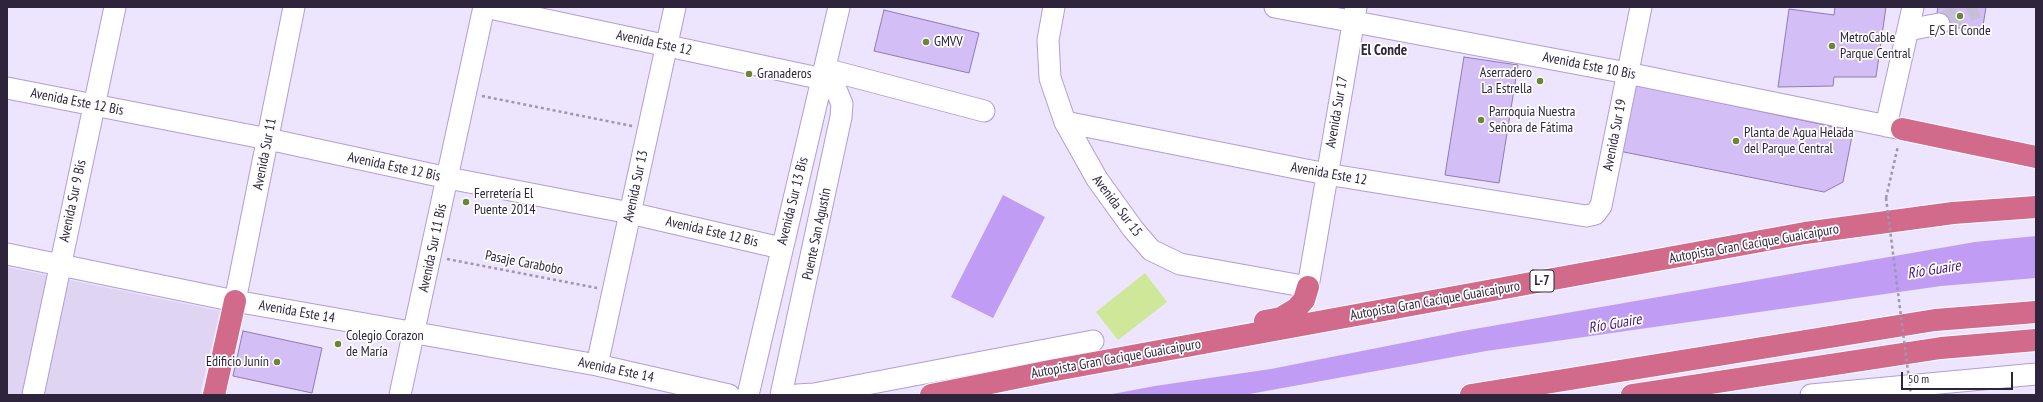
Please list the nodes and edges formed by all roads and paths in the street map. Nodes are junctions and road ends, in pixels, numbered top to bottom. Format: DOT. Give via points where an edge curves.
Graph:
graph roads {
  1 [pos="115,7"];
  2 [pos="294,7"];
  3 [pos="485,7"];
  4 [pos="675,7"];
  5 [pos="839,7"];
  6 [pos="1054,7"];
  7 [pos="1275,7"];
  8 [pos="1641,7"];
  9 [pos="1913,7"];
  10 [pos="1354,14"];
  11 [pos="1939,24"];
  12 [pos="1908,30"];
  13 [pos="667,45"];
  14 [pos="1627,73"];
  15 [pos="824,74"];
  16 [pos="7,88"];
  17 [pos="467,93"];
  18 [pos="94,105"];
  19 [pos="984,112"];
  20 [pos="1065,122"];
  21 [pos="1894,127"];
  22 [pos="648,130"];
  23 [pos="268,139"];
  24 [pos="2036,157"];
  25 [pos="1326,174"];
  26 [pos="448,178"];
  27 [pos="2036,207"];
  28 [pos="630,213"];
  29 [pos="1595,214"];
  30 [pos="781,248"];
  31 [pos="7,254"];
  32 [pos="431,255"];
  33 [pos="60,264"];
  34 [pos="1308,287"];
  35 [pos="612,291"];
  36 [pos="235,301"];
  37 [pos="2036,312"];
  38 [pos="415,332"];
  39 [pos="2036,340"];
  40 [pos="1093,341"];
  41 [pos="597,365"];
  42 [pos="1796,370"];
  43 [pos="1050,371"];
  44 [pos="2030,375"];
  45 [pos="33,395"];
  46 [pos="214,395"];
  47 [pos="400,395"];
  48 [pos="729,395"];
  49 [pos="748,395"];
  50 [pos="781,395"];
  51 [pos="797,395"];
  52 [pos="931,395"];
  53 [pos="1471,395"];
  54 [pos="1632,395"];
  55 [pos="1706,395"];
  56 [pos="1811,395"];
  57 [pos="1911,395"];
  1 -- 18 [label="street, Avenida Sur 9 Bis"];
  2 -- 23 [label="street, Avenida Sur 11"];
  3 -- 13 [label="street, Avenida Este 12"];
  3 -- 17 [label="street, Avenida Sur 11 Bis"];
  4 -- 13 [label="street, Avenida Sur 13"];
  5 -- 15 [label="street, Avenida Sur 13 Bis"];
  6 -- 20 [label="street, Avenida Sur 15" via="1048,40 1050,78"];
  7 -- 10 [label="street, Avenida Este 10 Bis"];
  8 -- 14 [label="street, Avenida Sur 19"];
  9 -- 12 [label="street"];
  10 -- 14 [label="street, Avenida Este 10 Bis"];
  10 -- 25 [label="street, Avenida Sur 17"];
  11 -- 12 [label="street"];
  12 -- 21 [label="street"];
  13 -- 15 [label="street, Avenida Este 12"];
  13 -- 22 [label="street, Avenida Sur 13"];
  14 -- 21 [label="street, Avenida Este 10 Bis"];
  14 -- 29 [label="street, Avenida Sur 19" via="1601,206"];
  15 -- 19 [label="street, Avenida Este 12"];
  15 -- 30 [label="street, Avenida Sur 13 Bis"];
  15 -- 50 [label="street, Puente San Agustín" via="835,87 842,104 838,134"];
  16 -- 18 [label="street, Avenida Este 12 Bis"];
  17 -- 22 [label="path"];
  17 -- 26 [label="street, Avenida Sur 11 Bis"];
  18 -- 23 [label="street, Avenida Este 12 Bis"];
  18 -- 33 [label="street, Avenida Sur 9 Bis"];
  20 -- 25 [label="street, Avenida Este 12"];
  20 -- 34 [label="street, Avenida Sur 15" via="1096,179 1151,250 1180,264"];
  21 -- 24 [label="highway"];
  21 -- 57 [label="path, bridge" via="1886,198"];
  22 -- 28 [label="street, Avenida Sur 13"];
  23 -- 26 [label="street, Avenida Este 12 Bis"];
  23 -- 36 [label="street, Avenida Sur 11"];
  25 -- 29 [label="street, Avenida Este 12" via="1586,216"];
  25 -- 34 [label="street, Avenida Sur 17"];
  26 -- 28 [label="street, Avenida Este 12 Bis"];
  26 -- 32 [label="street, Avenida Sur 11 Bis"];
  27 -- 43 [label="highway, Autopista Gran Cacique Guaicaipuro / L-7" via="1954,213 1805,234"];
  28 -- 30 [label="street, Avenida Este 12 Bis"];
  28 -- 35 [label="street, Avenida Sur 13"];
  30 -- 49 [label="street, Avenida Sur 13 Bis"];
  31 -- 33 [label="street, Avenida Este 14"];
  32 -- 35 [label="path, Pasaje Carabobo"];
  32 -- 38 [label="street, Avenida Sur 11 Bis"];
  33 -- 36 [label="street, Avenida Este 14"];
  33 -- 45 [label="street, Avenida Sur 9 Bis"];
  34 -- 43 [label="highway" via="1304,300 1296,309 1281,318"];
  35 -- 41 [label="street, Avenida Sur 13"];
  36 -- 38 [label="street, Avenida Este 14"];
  36 -- 46 [label="highway"];
  37 -- 53 [label="highway" via="1935,320"];
  38 -- 41 [label="street, Avenida Este 14"];
  38 -- 47 [label="street, Avenida Sur 11 Bis"];
  39 -- 42 [label="highway" via="1941,348"];
  40 -- 51 [label="street"];
  41 -- 48 [label="street, Avenida Este 14"];
  42 -- 54 [label="highway"];
  42 -- 55 [label="highway"];
  43 -- 52 [label="highway, Autopista Gran Cacique Guaicaipuro / L-7"];
  44 -- 56 [label="street"];
}
